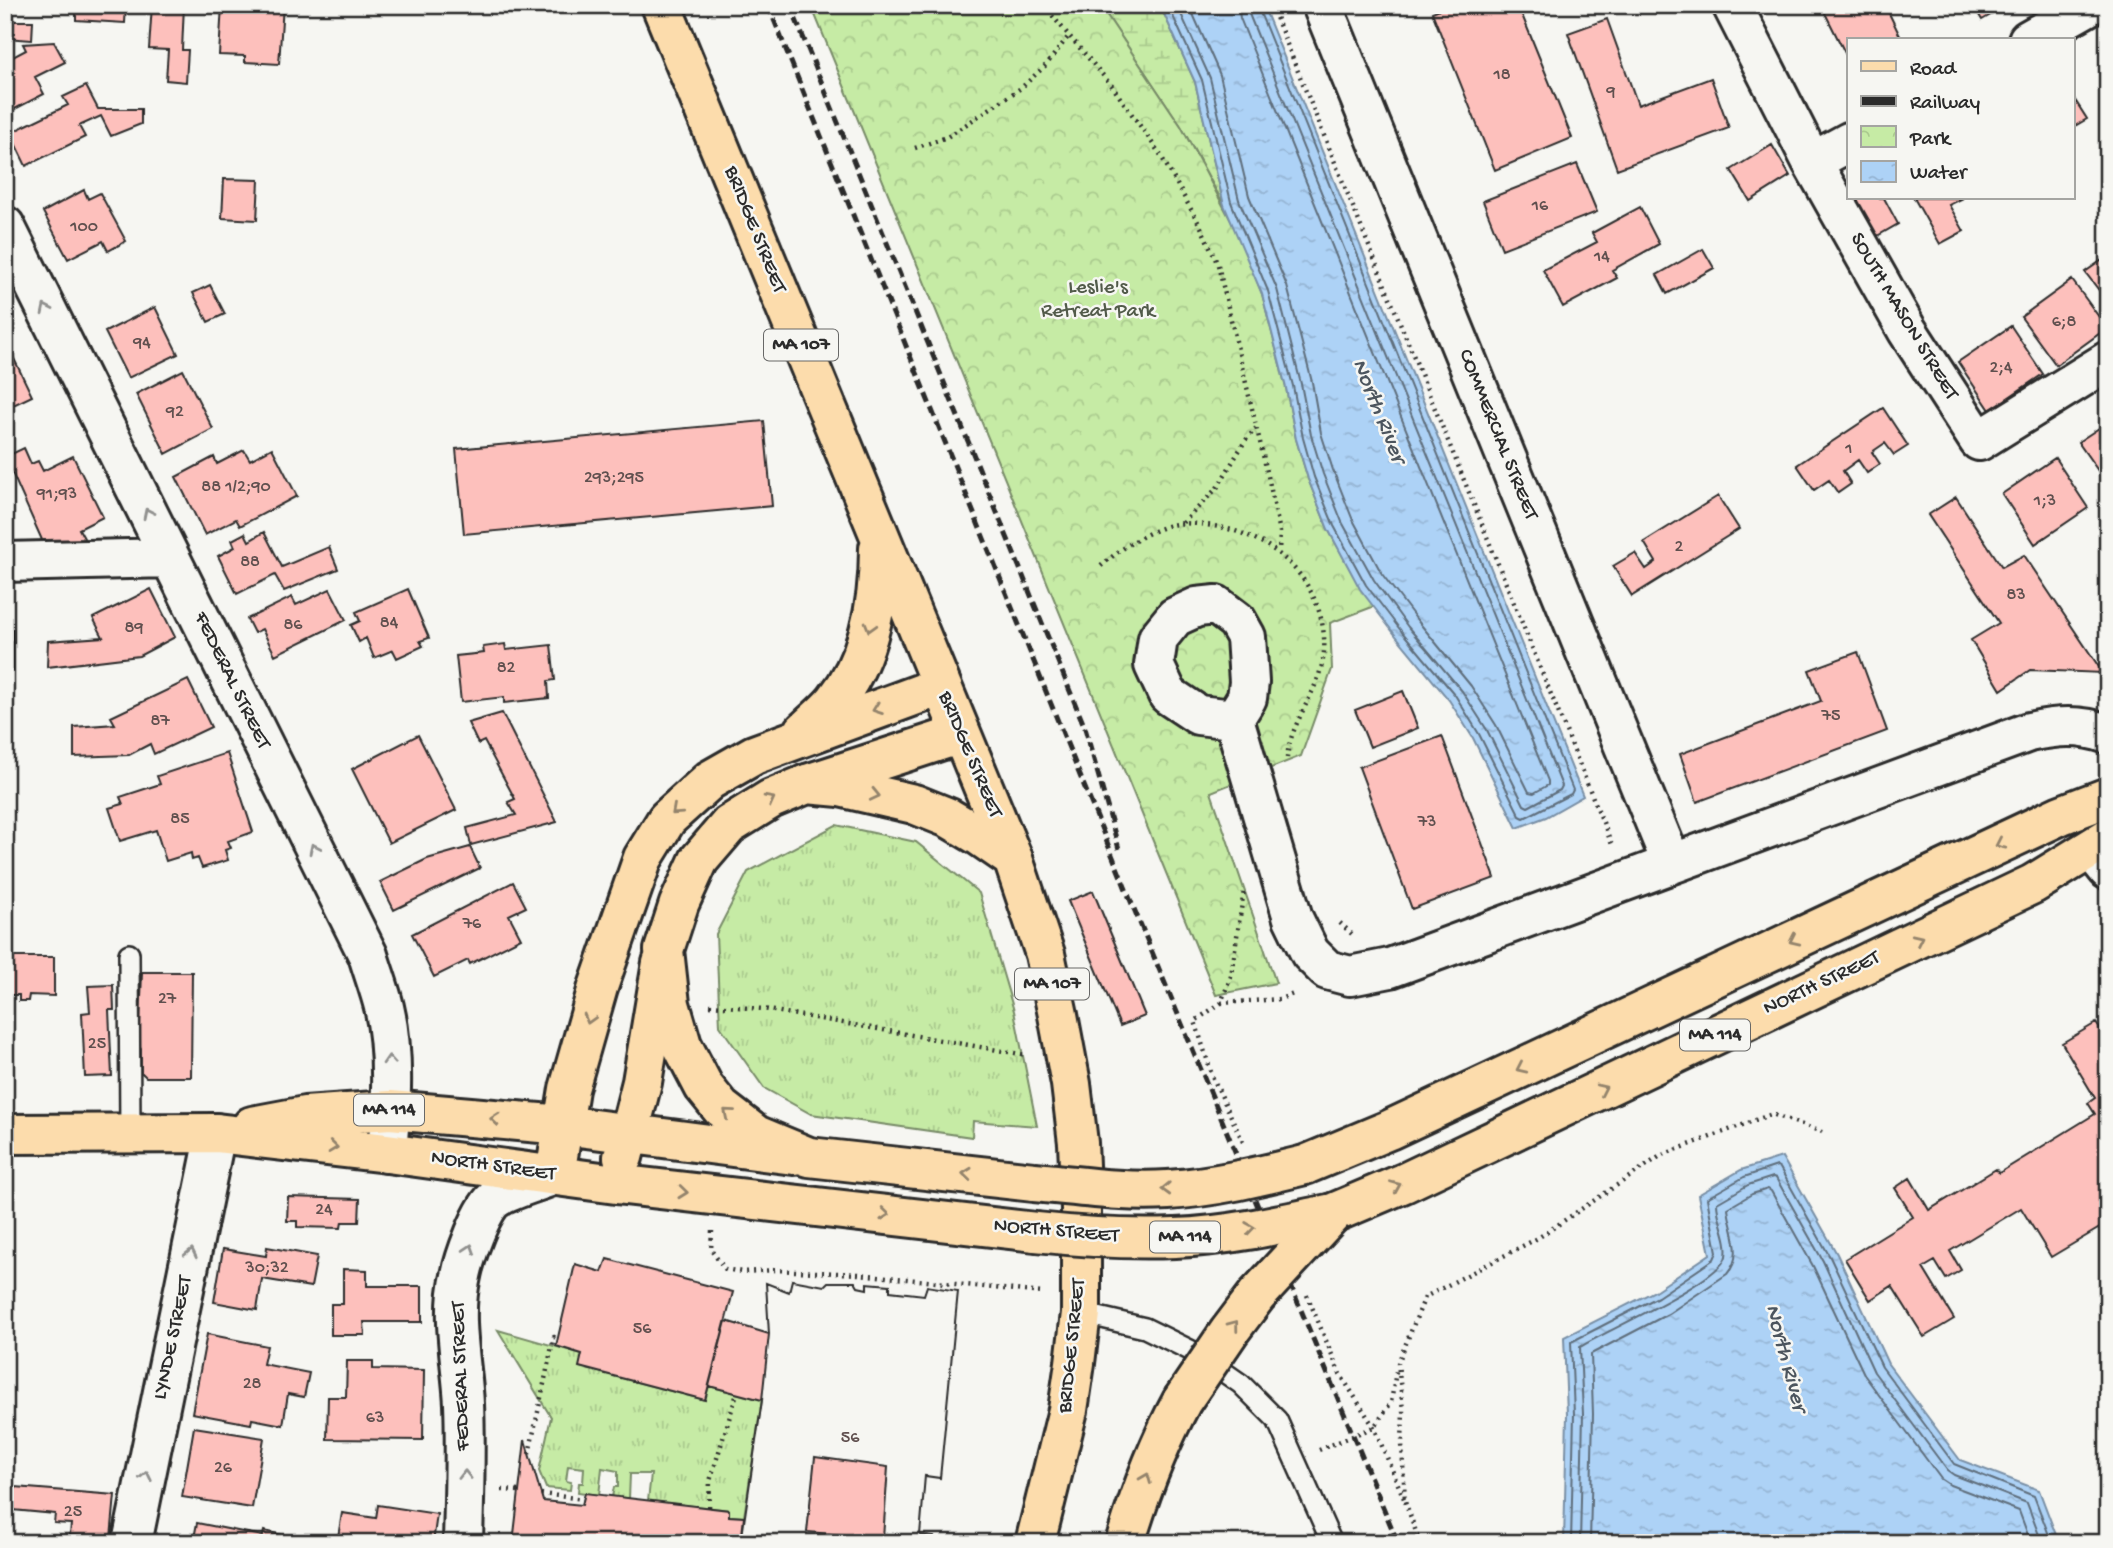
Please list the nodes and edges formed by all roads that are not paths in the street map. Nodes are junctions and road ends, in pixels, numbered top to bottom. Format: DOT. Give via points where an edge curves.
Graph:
graph roads {
  1 [pos="661,5"];
  2 [pos="1322,5"];
  3 [pos="1732,5"];
  4 [pos="2090,5"];
  5 [pos="2032,38"];
  6 [pos="1847,143"];
  7 [pos="1812,162"];
  8 [pos="5,226"];
  9 [pos="2108,361"];
  10 [pos="879,536"];
  11 [pos="170,558"];
  12 [pos="5,562"];
  13 [pos="941,686"];
  14 [pos="1234,719"];
  15 [pos="961,734"];
  16 [pos="2108,734"];
  17 [pos="799,737"];
  18 [pos="807,784"];
  19 [pos="2108,797"];
  20 [pos="2062,815"];
  21 [pos="2102,853"];
  22 [pos="1013,859"];
  23 [pos="1672,864"];
  24 [pos="664,950"];
  25 [pos="129,954"];
  26 [pos="390,1110"];
  27 [pos="563,1125"];
  28 [pos="130,1133"];
  29 [pos="216,1133"];
  30 [pos="631,1133"];
  31 [pos="5,1134"];
  32 [pos="387,1153"];
  33 [pos="809,1157"];
  34 [pos="555,1175"];
  35 [pos="615,1184"];
  36 [pos="1333,1213"];
  37 [pos="1081,1305"];
  38 [pos="132,1543"];
  39 [pos="463,1543"];
  40 [pos="1035,1543"];
  41 [pos="1125,1543"];
  42 [pos="1332,1543"];
  1 -- 10 [label="main road, BRIDGE STREET / MA 107"];
  2 -- 23 [label="street, COMMERCIAL STREET"];
  3 -- 7 [label="street, SOUTH MASON STREET"];
  4 -- 5 [label="street"];
  6 -- 7 [label="street"];
  7 -- 9 [label="street, SOUTH MASON STREET" via="1908,330 1979,441"];
  11 -- 8 [label="street, FEDERAL STREET, one-way"];
  10 -- 13 [label="main road, BRIDGE STREET / MA 107"];
  10 -- 17 [label="main road, one-way" via="873,623 858,662 836,700"];
  11 -- 12 [label="street"];
  26 -- 11 [label="street, FEDERAL STREET, one-way" via="384,1008 368,955"];
  13 -- 15 [label="main road, BRIDGE STREET / MA 107"];
  13 -- 17 [label="main road, one-way"];
  14 -- 23 [label="street" via="1293,918 1310,953 1326,970 1350,976 1390,968"];
  15 -- 18 [label="main road"];
  15 -- 22 [label="main road, BRIDGE STREET / MA 107"];
  16 -- 23 [label="street" via="2090,727 2060,725 2029,732"];
  17 -- 27 [label="main road, one-way" via="709,780 667,819 643,858 602,974"];
  18 -- 22 [label="main road, one-way" via="914,804 949,818"];
  24 -- 18 [label="main road, one-way" via="699,860 729,825"];
  19 -- 20 [label="main road, NORTH STREET / MA 114"];
  20 -- 21 [label="main road"];
  20 -- 33 [label="main road, NORTH STREET / MA 114, one-way, bridge" via="1305,1165 1208,1186 1165,1190 1108,1189"];
  36 -- 21 [label="main road, NORTH STREET / MA 114, one-way" via="1404,1184"];
  22 -- 37 [label="main road, BRIDGE STREET / MA 107" via="1045,954 1071,1084 1082,1209"];
  24 -- 30 [label="main road"];
  33 -- 24 [label="main road, one-way" via="756,1135 721,1108 704,1087 682,1045 670,1004"];
  25 -- 28 [label="lane"];
  27 -- 26 [label="main road, NORTH STREET / MA 114, one-way"];
  26 -- 29 [label="main road, NORTH STREET / MA 114" via="305,1116"];
  26 -- 32 [label="street, FEDERAL STREET"];
  27 -- 30 [label="main road, NORTH STREET / MA 114"];
  27 -- 34 [label="main road"];
  28 -- 29 [label="main road, NORTH STREET / MA 114"];
  28 -- 31 [label="main road, NORTH STREET / MA 114"];
  29 -- 32 [label="main road, NORTH STREET / MA 114, one-way"];
  38 -- 29 [label="street, LYNDE STREET, one-way"];
  30 -- 33 [label="main road, NORTH STREET / MA 114"];
  30 -- 35 [label="main road"];
  32 -- 34 [label="main road, NORTH STREET / MA 114"];
  34 -- 35 [label="main road, NORTH STREET / MA 114"];
  39 -- 34 [label="street, FEDERAL STREET, one-way" via="460,1276 475,1229 493,1200"];
  35 -- 36 [label="main road, NORTH STREET / MA 114, one-way, bridge" via="1088,1237 1177,1238"];
  41 -- 36 [label="main road, one-way, bridge" via="1142,1487 1182,1401 1257,1295"];
  37 -- 40 [label="main road, BRIDGE STREET / MA 107" via="1068,1410"];
  37 -- 42 [label="lane" via="1198,1354 1241,1384 1277,1420"];
}
